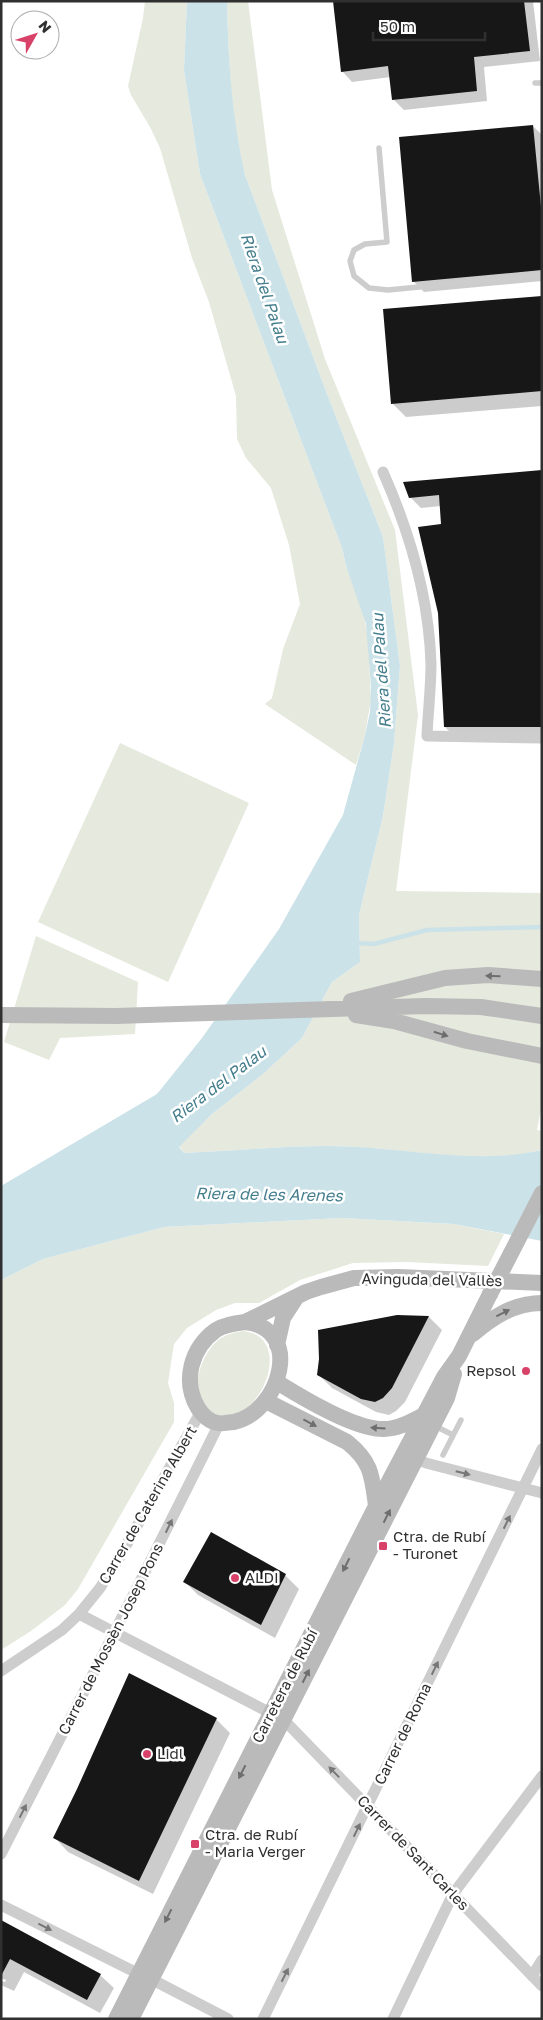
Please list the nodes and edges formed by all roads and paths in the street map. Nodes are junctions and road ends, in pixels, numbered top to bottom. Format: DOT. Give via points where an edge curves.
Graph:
graph roads {
  1 [pos="380,148"];
  2 [pos="542,274"];
  3 [pos="383,472"];
  4 [pos="542,738"];
  5 [pos="542,978"];
  6 [pos="393,1006"];
  7 [pos="322,1009"];
  8 [pos="1,1015"];
  9 [pos="542,1016"];
  10 [pos="542,1056"];
  11 [pos="542,1193"];
  12 [pos="542,1283"];
  13 [pos="296,1298"];
  14 [pos="542,1303"];
  15 [pos="245,1322"];
  16 [pos="469,1337"];
  17 [pos="277,1345"];
  18 [pos="459,1356"];
  19 [pos="277,1382"];
  20 [pos="266,1401"];
  21 [pos="200,1413"];
  22 [pos="428,1420"];
  23 [pos="462,1420"];
  24 [pos="219,1424"];
  25 [pos="453,1435"];
  26 [pos="542,1449"];
  27 [pos="443,1455"];
  28 [pos="416,1459"];
  29 [pos="523,1488"];
  30 [pos="542,1493"];
  31 [pos="376,1506"];
  32 [pos="79,1614"];
  33 [pos="114,1632"];
  34 [pos="1,1671"];
  35 [pos="278,1716"];
  36 [pos="542,1776"];
  37 [pos="368,1806"];
  38 [pos="1,1854"];
  39 [pos="453,1894"];
  40 [pos="1,1905"];
  41 [pos="542,1960"];
  42 [pos="145,1976"];
  43 [pos="532,1976"];
  44 [pos="542,1986"];
  45 [pos="116,2019"];
  46 [pos="131,2019"];
  47 [pos="228,2019"];
  48 [pos="263,2019"];
  49 [pos="394,2019"];
  1 -- 2 [label="lane" via="388,242 366,244 354,250 350,262 354,276 369,288 388,290"];
  3 -- 4 [label="street" via="409,536 420,579 431,664 427,736"];
  5 -- 6 [label="main road, one-way" via="467,976 424,982"];
  6 -- 7 [label="main road"];
  6 -- 7 [label="main road"];
  6 -- 9 [label="main road" via="481,1007"];
  6 -- 10 [label="main road, one-way" via="480,1044"];
  7 -- 8 [label="main road" via="116,1016"];
  11 -- 16 [label="main road, Carretera de Rubí, bridge"];
  12 -- 13 [label="main road, Avinguda del Vallès" via="367,1277 321,1286"];
  13 -- 15 [label="main road, Avinguda del Vallès"];
  13 -- 17 [label="main road" via="283,1318"];
  16 -- 14 [label="main road, Avinguda del Vallès, one-way" via="504,1312"];
  15 -- 17 [label="main road" via="266,1329"];
  15 -- 21 [label="main road" via="217,1329 197,1352 189,1377"];
  16 -- 18 [label="main road, Carretera de Rubí"];
  17 -- 19 [label="main road" via="280,1362"];
  18 -- 22 [label="main road, Carretera de Rubí" via="433,1399"];
  18 -- 22 [label="main road, Carretera de Rubí" via="447,1398"];
  19 -- 20 [label="main road"];
  22 -- 19 [label="main road, one-way" via="383,1429 368,1427 335,1414"];
  20 -- 24 [label="main road" via="252,1414"];
  20 -- 31 [label="main road, one-way" via="355,1448 369,1466"];
  21 -- 24 [label="main road"];
  21 -- 32 [label="street, Carrer de Caterina Albert" via="118,1560"];
  22 -- 25 [label="lane"];
  22 -- 28 [label="main road, Carretera de Rubí" via="417,1446"];
  22 -- 31 [label="main road, Carretera de Rubí"];
  23 -- 25 [label="lane"];
  33 -- 24 [label="street, Carrer de Mossèn Josep Pons, one-way"];
  25 -- 27 [label="lane"];
  26 -- 29 [label="street, Carrer de Roma"];
  28 -- 29 [label="street, one-way"];
  35 -- 28 [label="main road, Carretera de Rubí, one-way"];
  29 -- 30 [label="street"];
  37 -- 29 [label="street, Carrer de Roma, one-way"];
  31 -- 35 [label="main road, Carretera de Rubí, one-way"];
  32 -- 33 [label="street, Carrer de Sant Carles"];
  32 -- 34 [label="street, Carrer de Caterina Albert" via="62,1630"];
  33 -- 35 [label="street, Carrer de Sant Carles"];
  38 -- 33 [label="street, Carrer de Mossèn Josep Pons, one-way"];
  37 -- 35 [label="street, Carrer de Sant Carles, one-way"];
  35 -- 42 [label="main road, Carretera de Rubí"];
  36 -- 39 [label="street"];
  37 -- 39 [label="street, Carrer de Sant Carles"];
  48 -- 37 [label="street, Carrer de Roma, one-way"];
  39 -- 43 [label="street, Carrer de Sant Carles"];
  39 -- 49 [label="street"];
  40 -- 42 [label="street, one-way"];
  41 -- 43 [label="street"];
  42 -- 45 [label="main road, Carretera de Rubí"];
  42 -- 46 [label="main road, Carretera de Rubí"];
  42 -- 47 [label="street"];
  43 -- 44 [label="street, Carrer de Sant Carles"];
}
